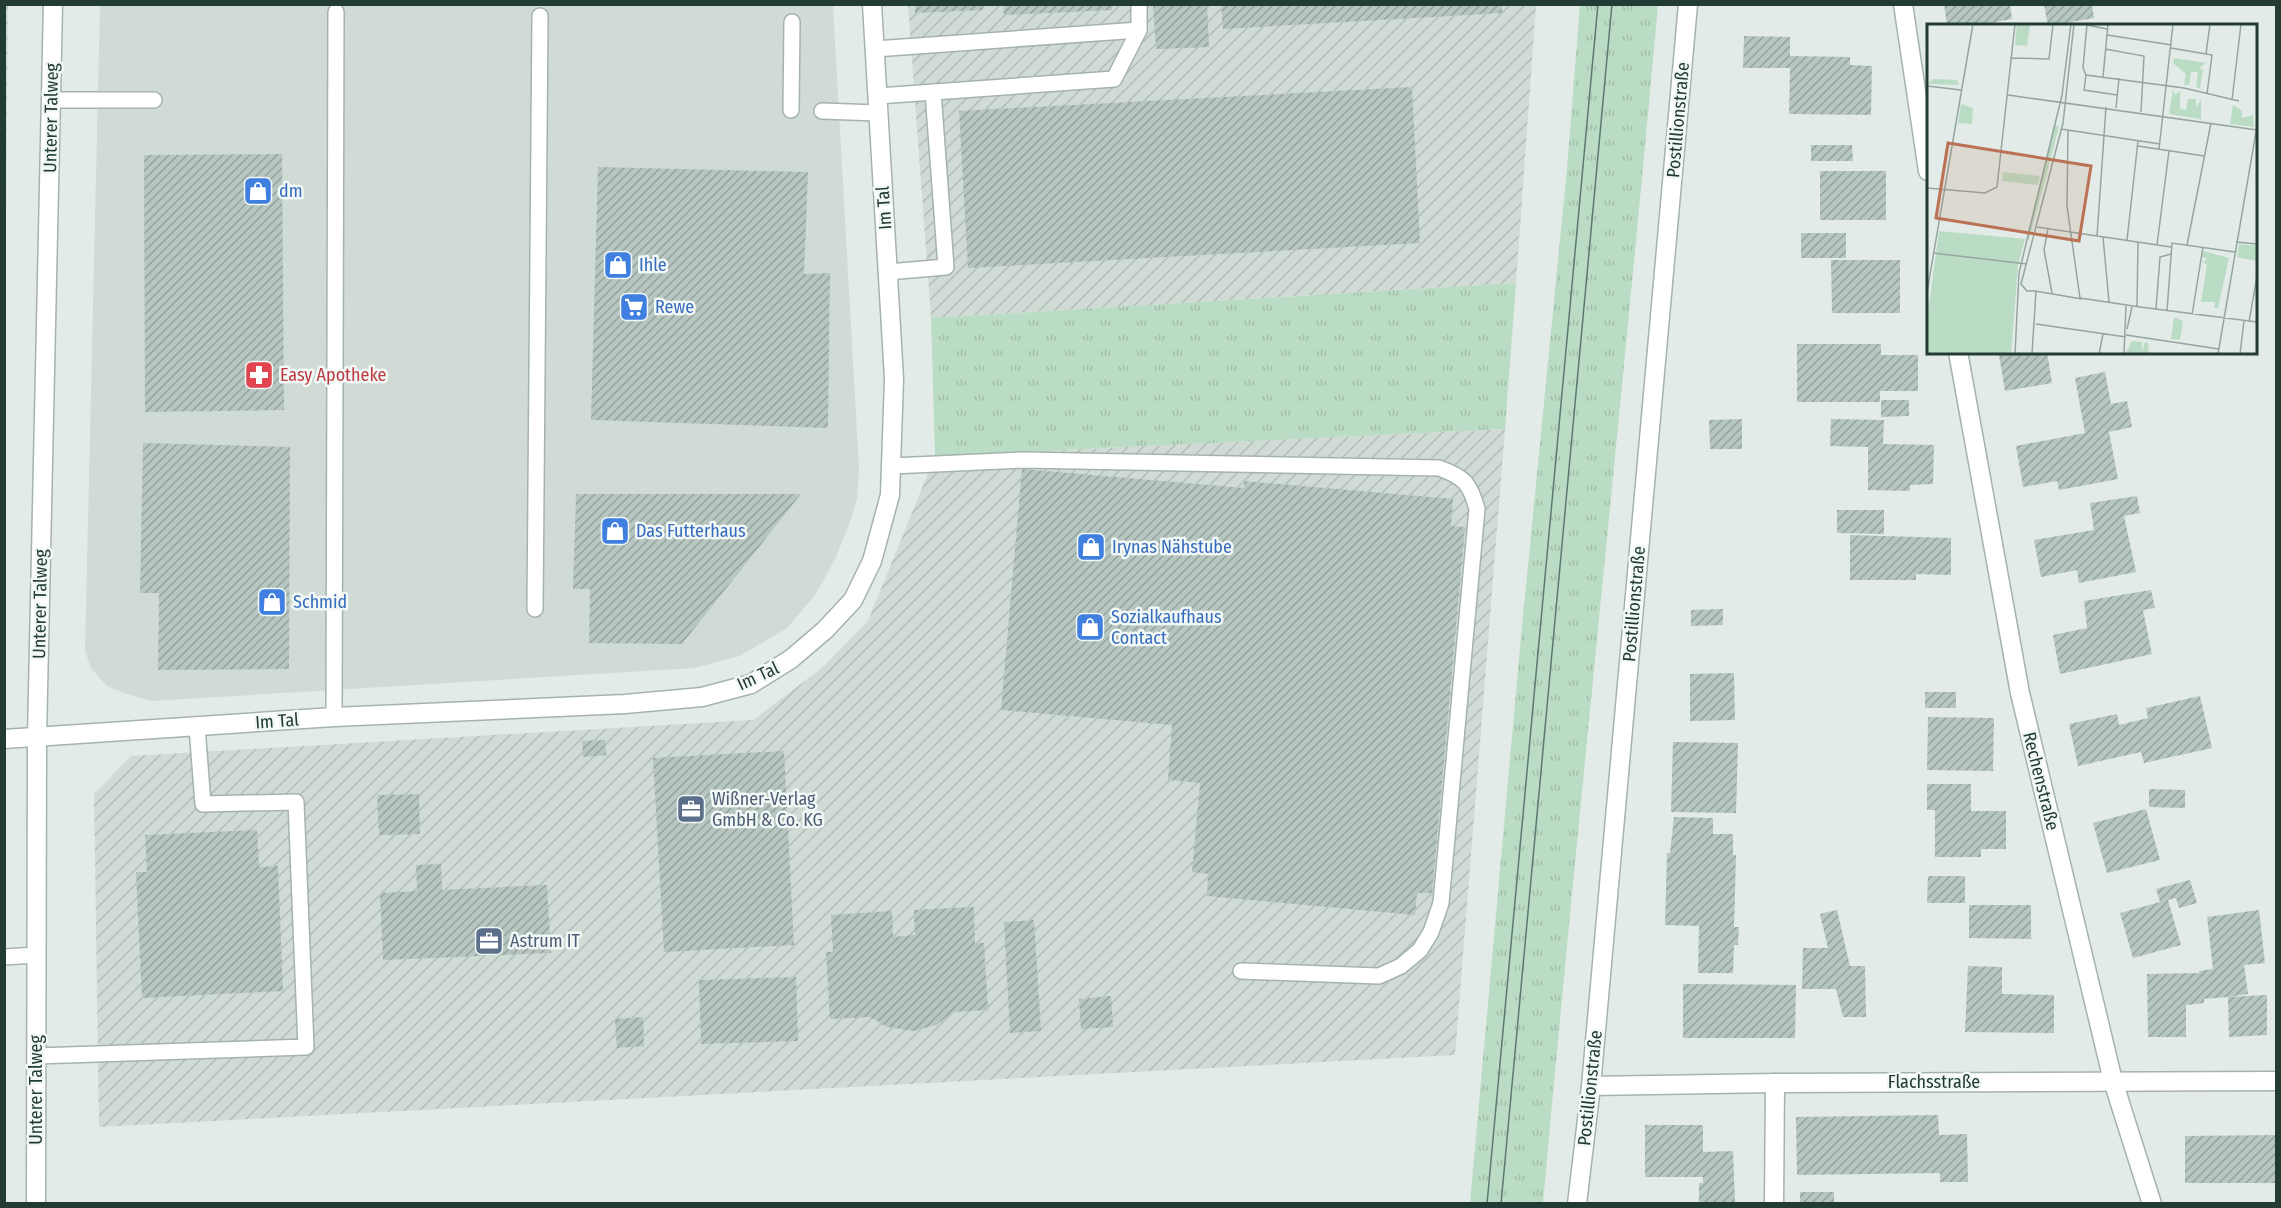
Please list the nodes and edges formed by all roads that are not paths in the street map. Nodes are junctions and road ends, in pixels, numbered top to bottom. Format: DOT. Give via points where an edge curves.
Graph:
graph roads {
  1 [pos="53,4"];
  2 [pos="872,4"];
  3 [pos="1139,4"];
  4 [pos="1688,4"];
  5 [pos="1903,4"];
  6 [pos="336,12"];
  7 [pos="540,16"];
  8 [pos="792,22"];
  9 [pos="1139,30"];
  10 [pos="875,49"];
  11 [pos="933,92"];
  12 [pos="51,100"];
  13 [pos="154,100"];
  14 [pos="878,104"];
  15 [pos="791,110"];
  16 [pos="822,111"];
  17 [pos="1927,158"];
  18 [pos="888,272"];
  19 [pos="1958,354"];
  20 [pos="892,466"];
  21 [pos="535,609"];
  22 [pos="334,717"];
  23 [pos="197,727"];
  24 [pos="37,738"];
  25 [pos="4,739"];
  26 [pos="36,955"];
  27 [pos="4,957"];
  28 [pos="1241,971"];
  29 [pos="36,1056"];
  30 [pos="2113,1081"];
  31 [pos="2277,1081"];
  32 [pos="1775,1083"];
  33 [pos="1591,1086"];
  34 [pos="36,1203"];
  35 [pos="1577,1203"];
  36 [pos="1774,1203"];
  37 [pos="2152,1203"];
  1 -- 12 [label="street, Unterer Talweg"];
  2 -- 10 [label="street, Im Tal"];
  3 -- 9 [label="lane"];
  4 -- 33 [label="street, Postillionstraße"];
  5 -- 17 [label="street"];
  6 -- 22 [label="lane"];
  7 -- 21 [label="lane"];
  8 -- 15 [label="lane"];
  9 -- 10 [label="lane"];
  9 -- 11 [label="lane" via="1114,79"];
  10 -- 14 [label="street, Im Tal"];
  11 -- 14 [label="lane"];
  11 -- 18 [label="lane" via="946,267"];
  12 -- 13 [label="lane"];
  12 -- 24 [label="street, Unterer Talweg"];
  14 -- 16 [label="lane"];
  14 -- 18 [label="street, Im Tal"];
  18 -- 20 [label="street, Im Tal" via="894,379"];
  19 -- 30 [label="street, Rechenstraße" via="2020,693"];
  20 -- 22 [label="street, Im Tal" via="890,495 872,561 853,600 791,659 751,684 702,697 625,704"];
  20 -- 28 [label="lane" via="1024,460 1439,468 1457,474 1471,488 1477,509 1441,903 1431,932 1420,951 1379,976"];
  22 -- 23 [label="street, Im Tal"];
  23 -- 24 [label="street, Im Tal"];
  23 -- 29 [label="lane" via="203,804 296,802 306,1047"];
  24 -- 25 [label="street, Im Tal"];
  24 -- 26 [label="street, Unterer Talweg"];
  26 -- 27 [label="lane"];
  26 -- 29 [label="street, Unterer Talweg"];
  29 -- 34 [label="street, Unterer Talweg"];
  30 -- 31 [label="street, Flachsstraße"];
  30 -- 32 [label="street, Flachsstraße"];
  30 -- 37 [label="street, Rechenstraße"];
  32 -- 33 [label="street, Flachsstraße"];
  32 -- 36 [label="street"];
  33 -- 35 [label="street, Postillionstraße"];
}
